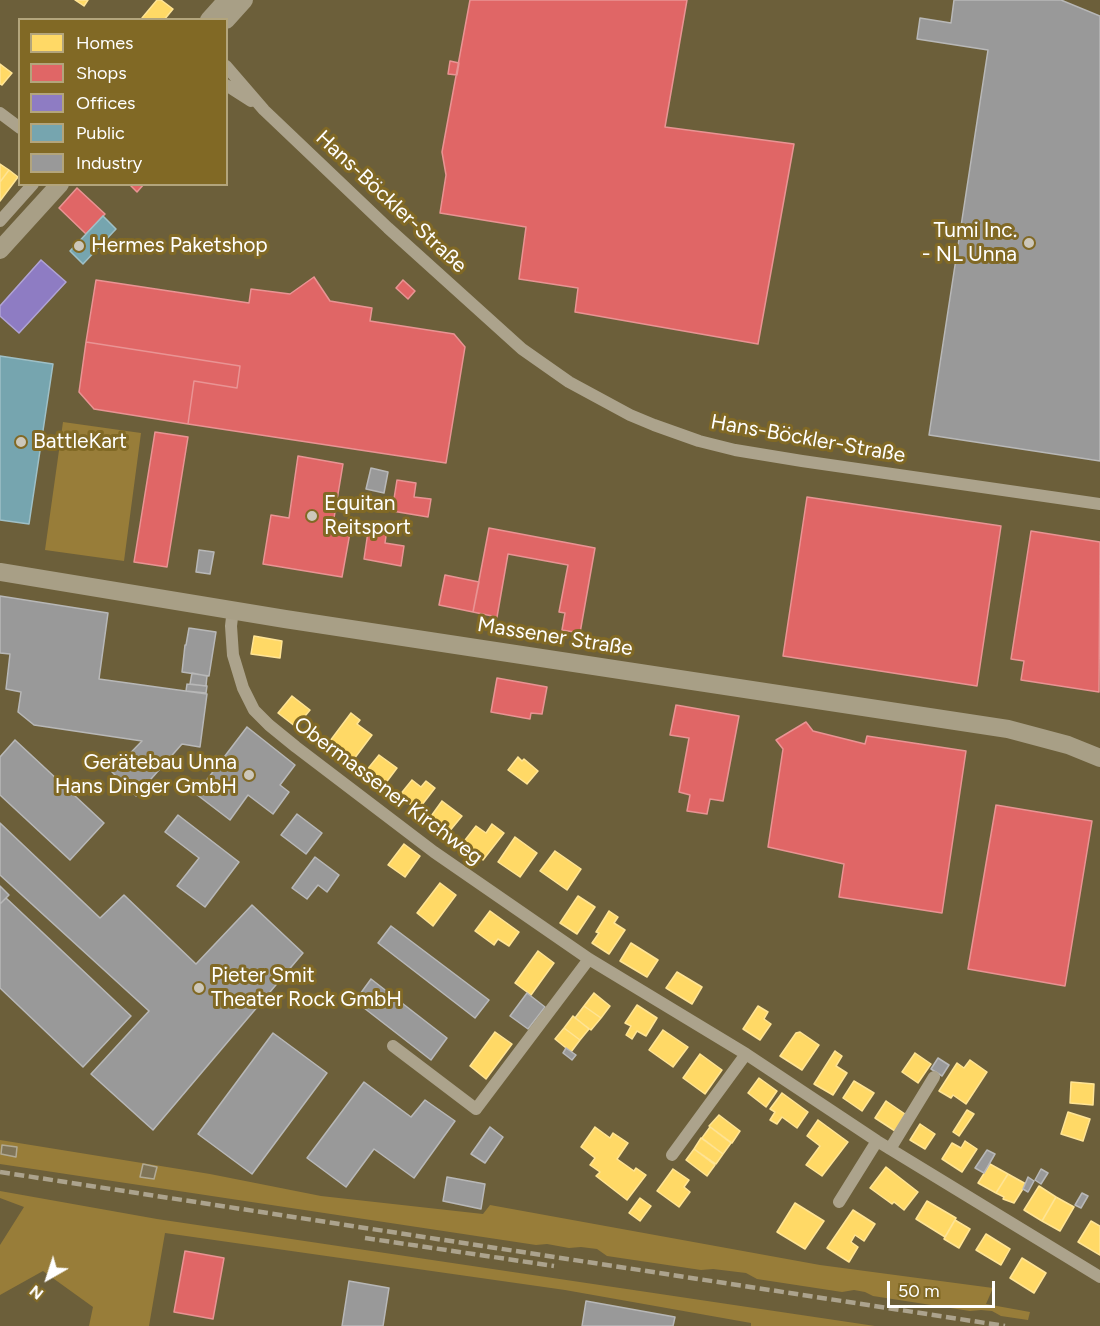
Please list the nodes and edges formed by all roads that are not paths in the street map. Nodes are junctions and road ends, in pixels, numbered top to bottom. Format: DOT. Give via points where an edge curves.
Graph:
graph roads {
  1 [pos="227,0"];
  2 [pos="244,0"];
  3 [pos="211,18"];
  4 [pos="228,18"];
  5 [pos="228,68"];
  6 [pos="228,86"];
  7 [pos="264,110"];
  8 [pos="0,113"];
  9 [pos="18,126"];
  10 [pos="31,186"];
  11 [pos="58,186"];
  12 [pos="0,221"];
  13 [pos="0,250"];
  14 [pos="1100,504"];
  15 [pos="0,572"];
  16 [pos="233,609"];
  17 [pos="1100,758"];
  18 [pos="589,959"];
  19 [pos="393,1046"];
  20 [pos="746,1054"];
  21 [pos="934,1077"];
  22 [pos="877,1141"];
  23 [pos="890,1149"];
  24 [pos="672,1155"];
  25 [pos="839,1202"];
  26 [pos="1100,1277"];
  1 -- 3 [label="main road"];
  2 -- 4 [label="main road"];
  5 -- 7 [label="street, Hans-Böckler-Straße"];
  6 -- 7 [label="street, Hans-Böckler-Straße"];
  7 -- 14 [label="street, Hans-Böckler-Straße" via="522,349 569,382 630,415 735,450"];
  8 -- 9 [label="street"];
  10 -- 12 [label="street"];
  11 -- 13 [label="main road"];
  15 -- 16 [label="main road, Massener Straße"];
  16 -- 17 [label="main road, Massener Straße" via="1008,729"];
  16 -- 18 [label="street, Obermassener Kirchweg" via="233,655 243,688 254,710 269,725 434,852"];
  18 -- 19 [label="street" via="476,1109"];
  18 -- 20 [label="street, Obermassener Kirchweg"];
  20 -- 22 [label="street, Obermassener Kirchweg"];
  20 -- 24 [label="street"];
  21 -- 23 [label="street"];
  22 -- 23 [label="street, Obermassener Kirchweg"];
  22 -- 25 [label="street"];
  23 -- 26 [label="street, Obermassener Kirchweg"];
}
